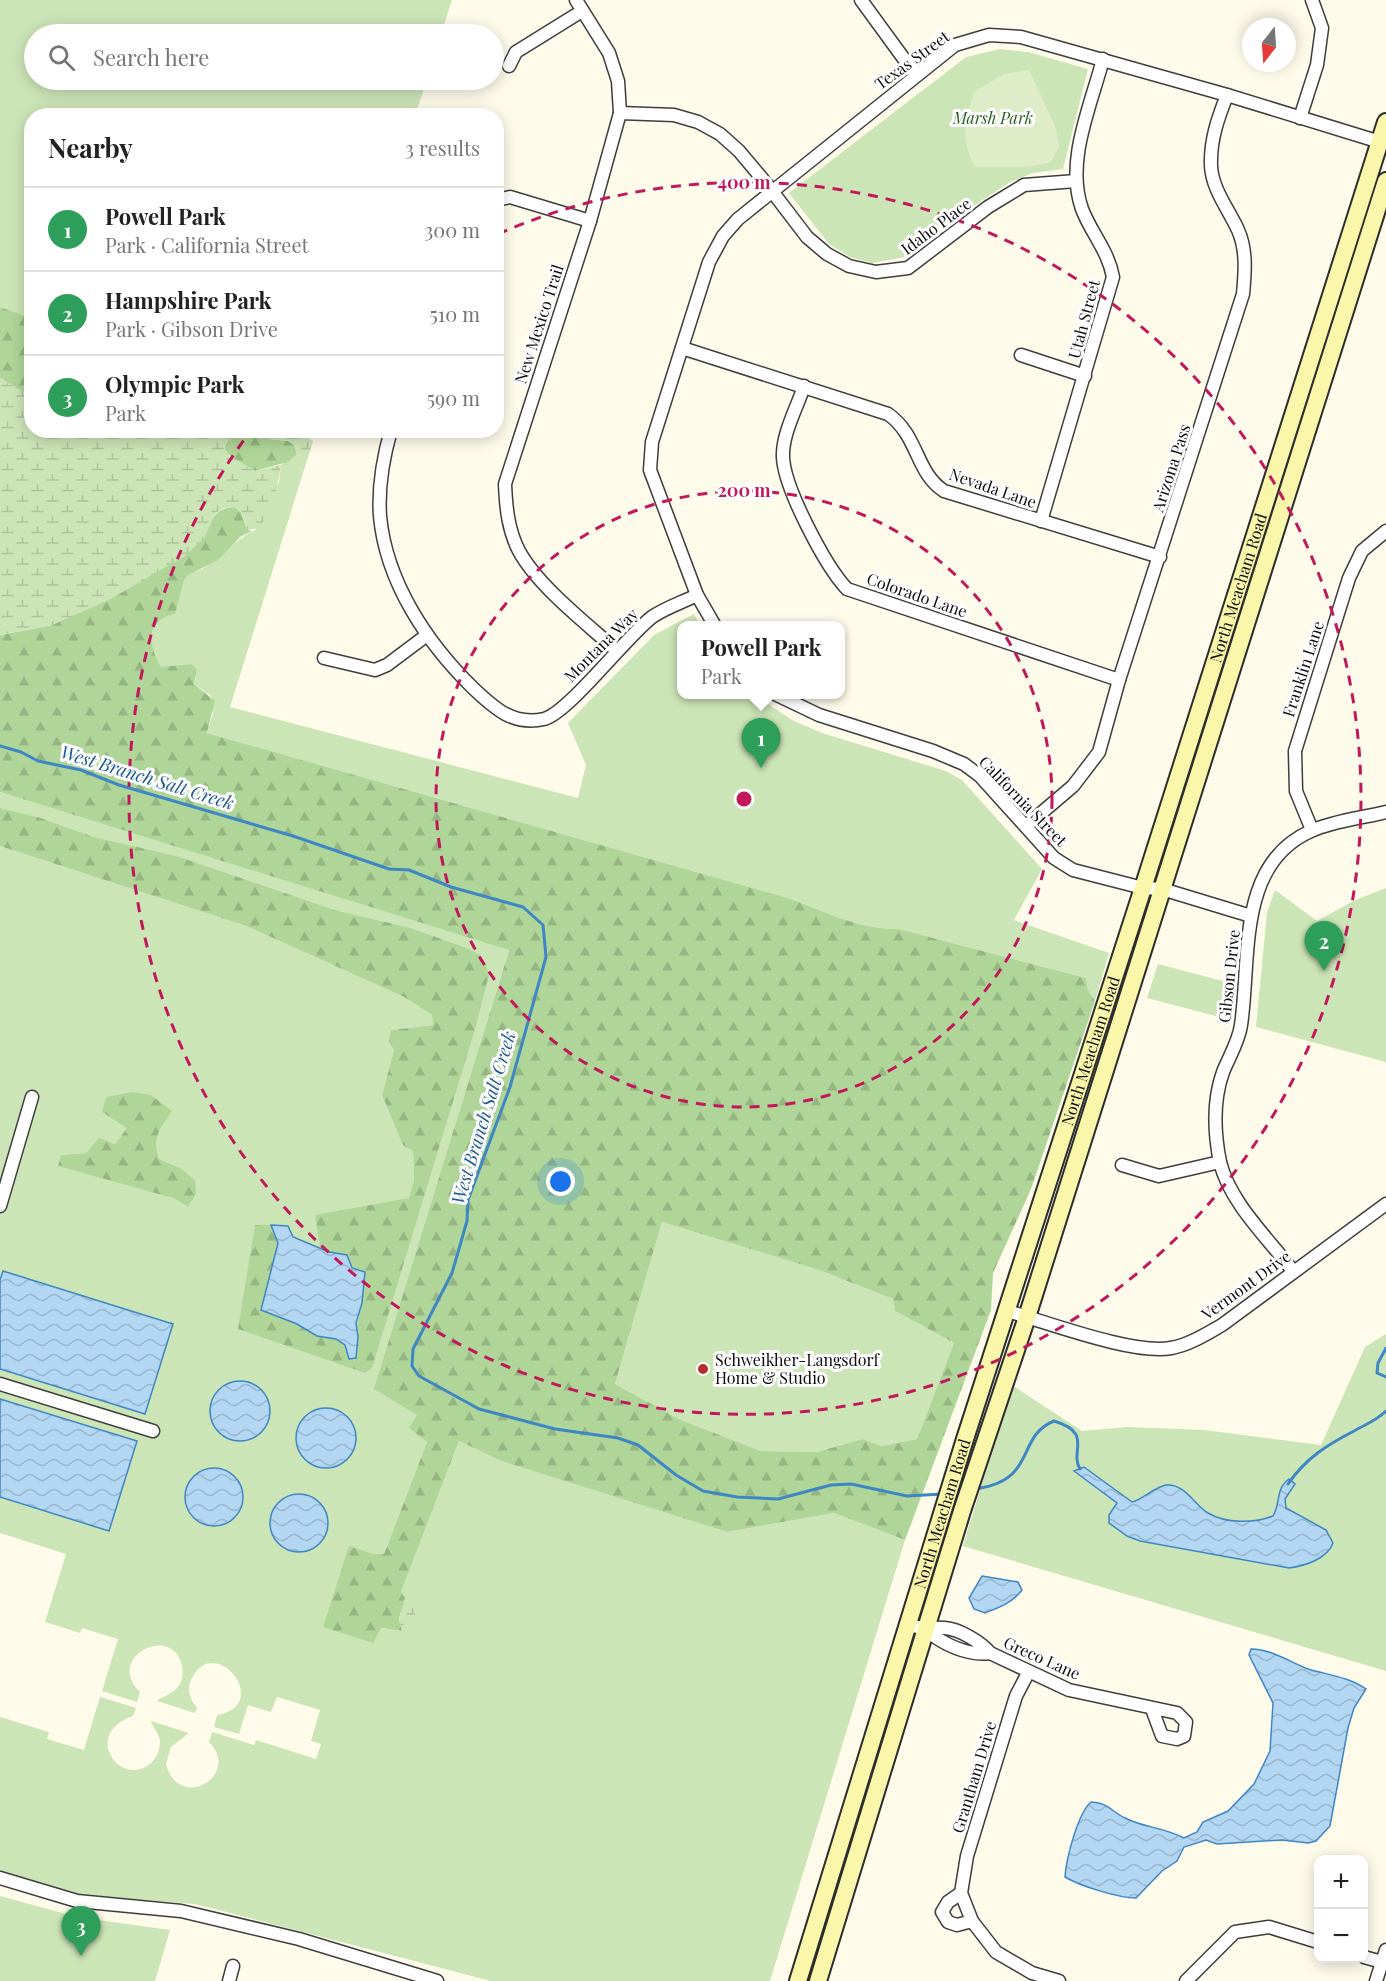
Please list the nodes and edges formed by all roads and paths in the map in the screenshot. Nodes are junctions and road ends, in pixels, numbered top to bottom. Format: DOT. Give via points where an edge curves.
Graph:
graph roads {
  1 [pos="861,0"];
  2 [pos="1312,0"];
  3 [pos="579,5"];
  4 [pos="1103,59"];
  5 [pos="509,66"];
  6 [pos="915,74"];
  7 [pos="1227,94"];
  8 [pos="620,112"];
  9 [pos="1300,118"];
  10 [pos="1386,122"];
  11 [pos="1380,142"];
  12 [pos="1076,181"];
  13 [pos="1386,181"];
  14 [pos="773,191"];
  15 [pos="504,198"];
  16 [pos="590,221"];
  17 [pos="682,348"];
  18 [pos="1021,355"];
  19 [pos="1085,376"];
  20 [pos="804,386"];
  21 [pos="389,438"];
  22 [pos="1041,521"];
  23 [pos="1386,531"];
  24 [pos="1160,557"];
  25 [pos="697,595"];
  26 [pos="712,621"];
  27 [pos="427,635"];
  28 [pos="616,650"];
  29 [pos="324,658"];
  30 [pos="1119,680"];
  31 [pos="785,699"];
  32 [pos="1386,812"];
  33 [pos="1026,826"];
  34 [pos="1312,830"];
  35 [pos="1143,888"];
  36 [pos="1162,889"];
  37 [pos="1251,916"];
  38 [pos="32,1097"];
  39 [pos="1220,1162"];
  40 [pos="1122,1165"];
  41 [pos="1386,1204"];
  42 [pos="0,1206"];
  43 [pos="1293,1271"];
  44 [pos="1007,1311"];
  45 [pos="1027,1317"];
  46 [pos="0,1384"];
  47 [pos="153,1431"];
  48 [pos="907,1625"];
  49 [pos="926,1630"];
  50 [pos="990,1653"];
  51 [pos="1028,1673"];
  52 [pos="1152,1709"];
  53 [pos="0,1878"];
  54 [pos="961,1893"];
  55 [pos="972,1921"];
  56 [pos="1314,1941"];
  57 [pos="1386,1950"];
  58 [pos="1368,1958"];
  59 [pos="1382,1962"];
  60 [pos="233,1966"];
  61 [pos="1200,1977"];
  62 [pos="229,1981"];
  63 [pos="437,1981"];
  64 [pos="798,1981"];
  65 [pos="818,1981"];
  66 [pos="1059,1981"];
  67 [pos="1186,1981"];
  68 [pos="1376,1981"];
  1 -- 6 [label="street"];
  2 -- 9 [label="street" via="1322,28 1317,65"];
  3 -- 5 [label="street" via="516,52"];
  3 -- 8 [label="street, New Mexico Trail" via="609,52 618,81"];
  4 -- 6 [label="street, Texas Street" via="1021,37 989,35 955,45"];
  4 -- 7 [label="street, Texas Street"];
  4 -- 12 [label="street, Utah Street" via="1077,155"];
  6 -- 14 [label="street, Texas Street"];
  7 -- 9 [label="street, Texas Street"];
  7 -- 24 [label="street, Arizona Pass" via="1213,134 1211,169 1239,232 1245,264 1243,294"];
  8 -- 14 [label="street, Idaho Place" via="674,115 698,122 739,151"];
  8 -- 16 [label="street, New Mexico Trail"];
  9 -- 11 [label="street, Texas Street"];
  10 -- 11 [label="main road, North Meacham Road"];
  11 -- 35 [label="main road, North Meacham Road"];
  12 -- 14 [label="street, Idaho Place" via="1024,185 988,207 908,268 876,272 849,266 827,254 807,237"];
  12 -- 19 [label="street, Utah Street" via="1083,210 1110,259 1113,277"];
  13 -- 36 [label="main road, North Meacham Road"];
  14 -- 17 [label="street, Texas Street" via="723,236 710,262"];
  15 -- 16 [label="street"];
  16 -- 28 [label="street, New Mexico Trail" via="505,484 507,517 519,551 551,591"];
  17 -- 20 [label="street, Nevada Lane"];
  17 -- 25 [label="street" via="652,442 650,470"];
  18 -- 19 [label="street"];
  19 -- 22 [label="street, Utah Street"];
  20 -- 22 [label="street, Nevada Lane" via="888,414 903,424 933,484 944,491"];
  20 -- 30 [label="street, Colorado Lane" via="785,441 787,477 833,574 848,589"];
  21 -- 27 [label="street" via="381,477 380,516 389,561"];
  22 -- 24 [label="street, Nevada Lane"];
  23 -- 34 [label="street, Franklin Lane" via="1362,551 1349,578 1295,751 1296,791"];
  24 -- 30 [label="street, Arizona Pass"];
  25 -- 26 [label="street"];
  25 -- 28 [label="street, Montana Way" via="654,616"];
  27 -- 28 [label="street, Montana Way" via="450,665 504,716 524,721 545,719 564,707"];
  27 -- 29 [label="street" via="375,670"];
  30 -- 33 [label="street, Arizona Pass" via="1099,752 1073,786"];
  31 -- 33 [label="street, California Street" via="819,715 963,764 980,776"];
  32 -- 34 [label="street, Gibson Drive"];
  33 -- 35 [label="street, California Street" via="1054,858 1073,870"];
  34 -- 37 [label="street, Gibson Drive" via="1286,846 1273,861 1264,875"];
  35 -- 36 [label="street, California Street"];
  35 -- 44 [label="main road, North Meacham Road"];
  36 -- 37 [label="street, California Street"];
  36 -- 45 [label="main road, North Meacham Road"];
  37 -- 39 [label="street, Gibson Drive" via="1241,1027 1217,1092"];
  38 -- 42 [label="street"];
  39 -- 40 [label="street" via="1159,1176"];
  39 -- 43 [label="street, Gibson Drive" via="1233,1193"];
  41 -- 43 [label="street, Vermont Drive"];
  43 -- 45 [label="street, Vermont Drive" via="1222,1325 1199,1339 1171,1348 1130,1346"];
  44 -- 45 [label="street, Vermont Drive"];
  44 -- 48 [label="main road, North Meacham Road"];
  45 -- 49 [label="main road, North Meacham Road" via="974,1471"];
  46 -- 47 [label="street"];
  48 -- 49 [label="street"];
  48 -- 64 [label="main road, North Meacham Road"];
  49 -- 50 [label="street, Greco Lane" via="941,1643 979,1654"];
  49 -- 50 [label="street, Greco Lane" via="946,1628 983,1644"];
  49 -- 65 [label="main road, North Meacham Road"];
  50 -- 51 [label="street, Greco Lane"];
  51 -- 52 [label="street, Greco Lane" via="1069,1690"];
  51 -- 54 [label="street, Grantham Drive" via="1016,1696 967,1856"];
  53 -- 63 [label="street" via="77,1901 181,1911 299,1939"];
  54 -- 55 [label="street"];
  54 -- 55 [label="street" via="942,1912 948,1922 957,1925"];
  55 -- 66 [label="street" via="996,1952 1012,1964"];
  56 -- 61 [label="street" via="1269,1927 1235,1932"];
  57 -- 59 [label="street"];
  58 -- 59 [label="street"];
  59 -- 68 [label="street"];
  60 -- 62 [label="street"];
  61 -- 67 [label="street"];
}
